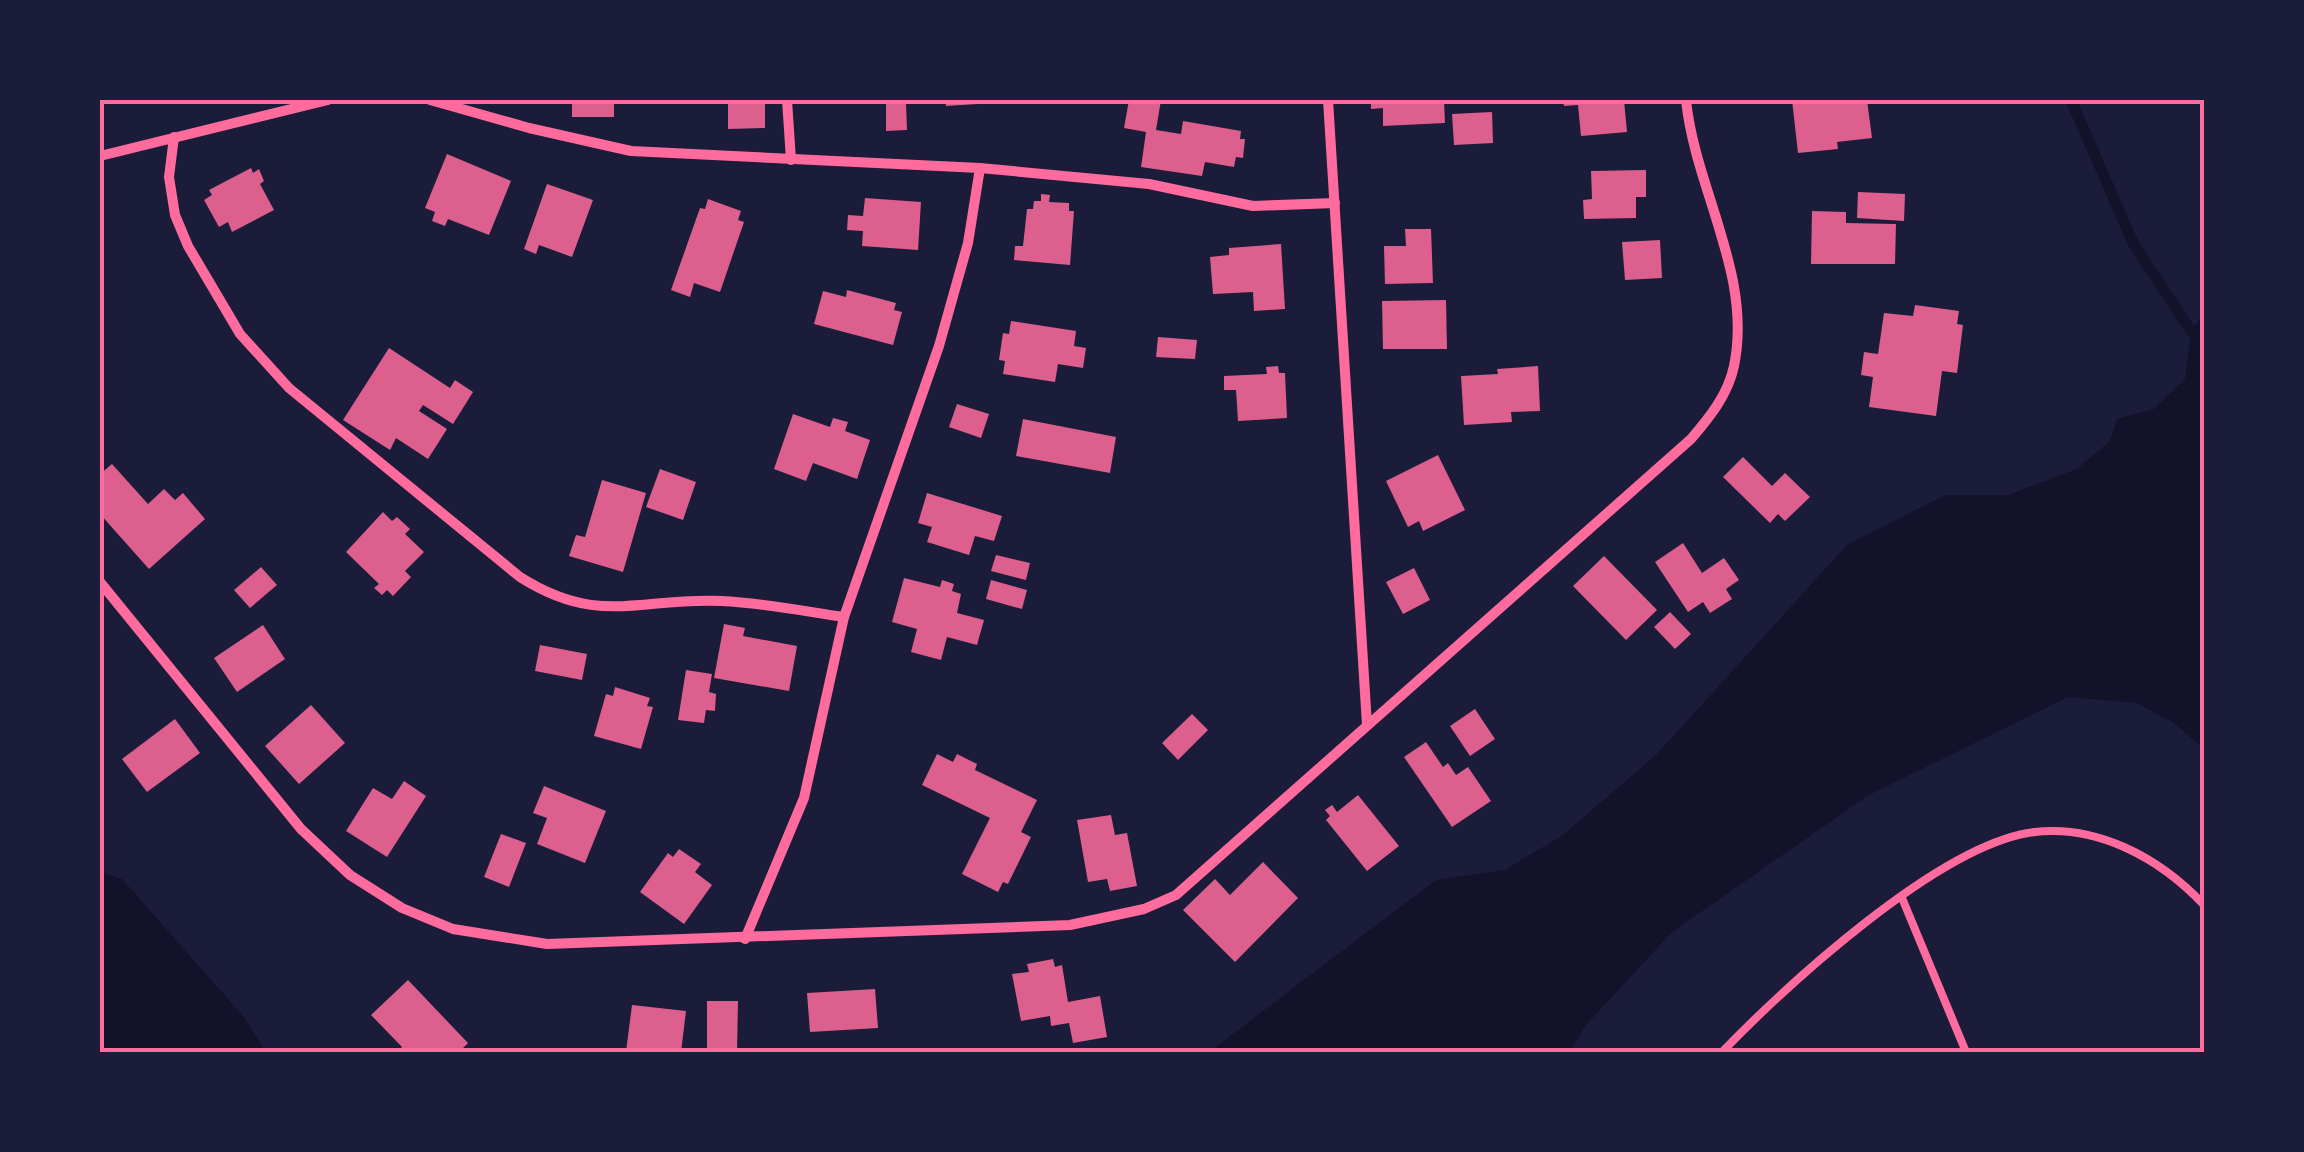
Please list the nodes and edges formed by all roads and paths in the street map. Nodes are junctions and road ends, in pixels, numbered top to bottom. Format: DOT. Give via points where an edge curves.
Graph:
graph roads {
  1 [pos="328,100"];
  2 [pos="430,100"];
  3 [pos="787,100"];
  4 [pos="1328,100"];
  5 [pos="1686,100"];
  6 [pos="174,137"];
  7 [pos="100,156"];
  8 [pos="791,160"];
  9 [pos="980,168"];
  10 [pos="1334,203"];
  11 [pos="100,582"];
  12 [pos="844,617"];
  13 [pos="1368,725"];
  14 [pos="1902,898"];
  15 [pos="2204,905"];
  16 [pos="745,939"];
  17 [pos="1722,1052"];
  18 [pos="1966,1052"];
  1 -- 6 [label="street"];
  2 -- 8 [label="street" via="631,151"];
  3 -- 8 [label="street"];
  4 -- 10 [label="street"];
  5 -- 13 [label="street" via="1732,273 1734,367 1717,407 1691,439"];
  6 -- 7 [label="street"];
  6 -- 12 [label="street" via="169,177 175,215 248,344 289,388 520,577 545,593 596,608 718,600"];
  8 -- 9 [label="street"];
  9 -- 10 [label="street" via="1149,184 1253,206"];
  9 -- 12 [label="street" via="968,243 939,346"];
  10 -- 13 [label="street"];
  11 -- 16 [label="street" via="301,829 350,875 402,908 452,929 547,944"];
  12 -- 16 [label="street" via="804,798"];
  13 -- 16 [label="street" via="1176,895 1144,909 1070,925"];
  14 -- 15 [label="lane" via="1973,852 2029,833 2060,832 2152,860"];
  14 -- 17 [label="lane" via="1841,942"];
  14 -- 18 [label="lane"];
}
